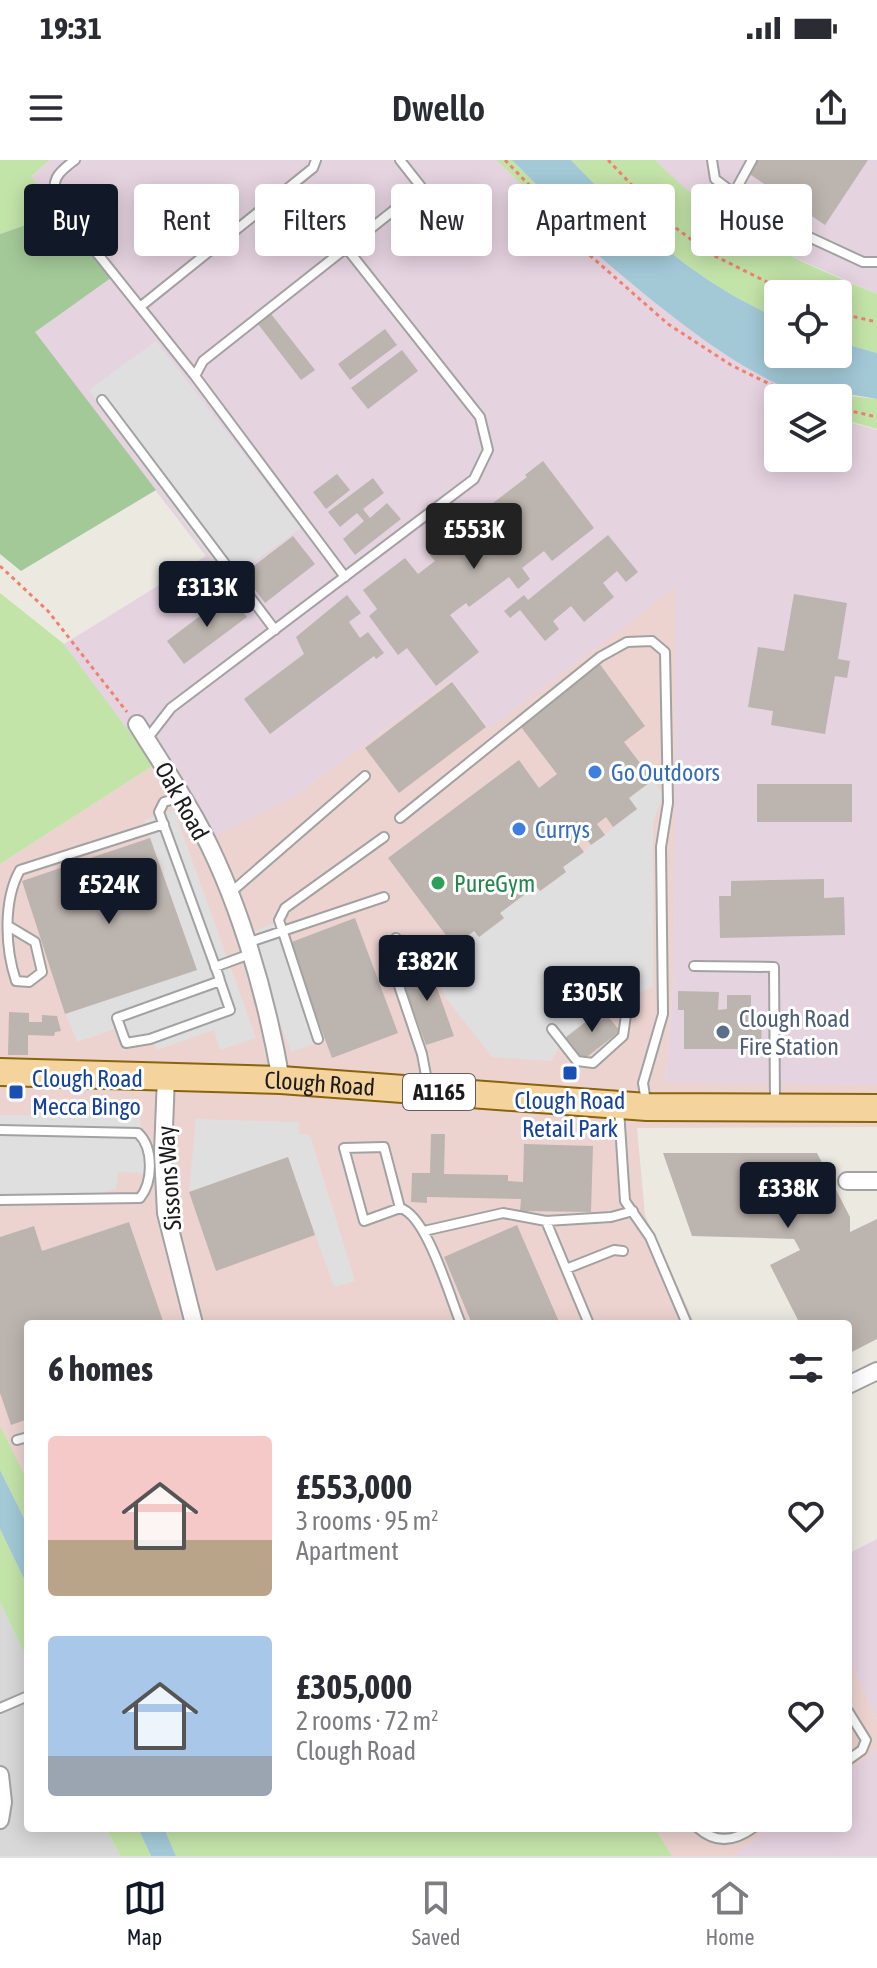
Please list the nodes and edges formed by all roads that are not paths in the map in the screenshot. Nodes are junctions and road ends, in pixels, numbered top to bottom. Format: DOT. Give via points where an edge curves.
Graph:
graph roads {
  1 [pos="75,160"];
  2 [pos="316,160"];
  3 [pos="400,160"];
  4 [pos="712,160"];
  5 [pos="752,160"];
  6 [pos="722,184"];
  7 [pos="739,184"];
  8 [pos="375,227"];
  9 [pos="812,238"];
  10 [pos="340,256"];
  11 [pos="353,256"];
  12 [pos="877,262"];
  13 [pos="140,307"];
  14 [pos="195,376"];
  15 [pos="102,400"];
  16 [pos="345,577"];
  17 [pos="275,630"];
  18 [pos="137,724"];
  19 [pos="146,740"];
  20 [pos="365,776"];
  21 [pos="182,797"];
  22 [pos="400,818"];
  23 [pos="164,824"];
  24 [pos="384,837"];
  25 [pos="228,894"];
  26 [pos="384,897"];
  27 [pos="10,927"];
  28 [pos="281,932"];
  29 [pos="396,938"];
  30 [pos="248,948"];
  31 [pos="694,966"];
  32 [pos="215,967"];
  33 [pos="621,977"];
  34 [pos="220,981"];
  35 [pos="552,1029"];
  36 [pos="318,1039"];
  37 [pos="0,1072"];
  38 [pos="166,1077"];
  39 [pos="281,1080"];
  40 [pos="429,1091"];
  41 [pos="619,1105"];
  42 [pos="647,1107"];
  43 [pos="775,1108"];
  44 [pos="876,1112"];
  45 [pos="0,1130"];
  46 [pos="156,1165"];
  47 [pos="847,1181"];
  48 [pos="877,1181"];
  49 [pos="0,1200"];
  50 [pos="400,1208"];
  51 [pos="633,1211"];
  52 [pos="546,1221"];
  53 [pos="424,1231"];
  54 [pos="623,1251"];
  55 [pos="566,1269"];
  56 [pos="193,1320"];
  57 [pos="459,1320"];
  58 [pos="587,1320"];
  59 [pos="685,1320"];
  60 [pos="877,1371"];
  61 [pos="852,1383"];
  62 [pos="24,1438"];
  63 [pos="17,1440"];
  64 [pos="24,1698"];
  65 [pos="0,1708"];
  66 [pos="852,1715"];
  67 [pos="852,1757"];
  68 [pos="0,1775"];
  69 [pos="0,1820"];
  70 [pos="705,1832"];
  71 [pos="746,1832"];
  1 -- 13 [label="lane" via="57,173 52,188 57,203"];
  2 -- 13 [label="lane" via="313,168"];
  3 -- 8 [label="lane" via="422,188"];
  4 -- 6 [label="lane" via="715,179"];
  5 -- 7 [label="lane"];
  9 -- 12 [label="lane" via="863,262"];
  10 -- 14 [label="lane" via="203,361"];
  11 -- 16 [label="lane" via="480,417 488,450 474,479"];
  13 -- 14 [label="lane"];
  14 -- 16 [label="lane"];
  15 -- 17 [label="lane"];
  16 -- 17 [label="lane"];
  17 -- 19 [label="lane" via="171,708"];
  18 -- 19 [label="street, Oak Road"];
  19 -- 21 [label="street, Oak Road"];
  20 -- 25 [label="lane"];
  21 -- 23 [label="lane" via="164,802 159,812"];
  21 -- 25 [label="street, Oak Road"];
  22 -- 42 [label="lane" via="600,657 627,642 652,641 665,652 663,1014 643,1083"];
  23 -- 27 [label="lane" via="20,870 8,891"];
  23 -- 32 [label="lane"];
  24 -- 28 [label="lane" via="285,908"];
  25 -- 30 [label="street, Oak Road"];
  26 -- 28 [label="lane"];
  27 -- 27 [label="lane" via="16,981 29,982 42,972 35,942"];
  28 -- 30 [label="lane"];
  28 -- 36 [label="lane"];
  29 -- 40 [label="lane" via="407,962 394,971"];
  30 -- 32 [label="lane"];
  30 -- 39 [label="street, Oak Road" via="268,1008"];
  31 -- 43 [label="lane" via="774,967"];
  32 -- 34 [label="lane"];
  33 -- 35 [label="lane" via="623,1036 593,1063 577,1061"];
  34 -- 34 [label="lane" via="230,1010 126,1043 117,1018"];
  37 -- 38 [label="main road, Clough Road / A1165"];
  38 -- 39 [label="main road, Clough Road / A1165"];
  38 -- 46 [label="street, Sissons Way"];
  39 -- 40 [label="main road, Clough Road / A1165"];
  40 -- 41 [label="main road, Clough Road / A1165"];
  41 -- 42 [label="main road, Clough Road / A1165"];
  41 -- 51 [label="lane" via="625,1201"];
  42 -- 43 [label="main road, Clough Road / A1165"];
  43 -- 44 [label="main road, Clough Road / A1165"];
  45 -- 46 [label="lane" via="138,1133"];
  46 -- 49 [label="lane" via="140,1198"];
  46 -- 56 [label="street, Sissons Way"];
  47 -- 48 [label="street"];
  50 -- 50 [label="lane" via="364,1221 344,1148 384,1147"];
  50 -- 53 [label="lane" via="408,1210"];
  51 -- 52 [label="lane"];
  51 -- 59 [label="lane" via="650,1237"];
  52 -- 53 [label="lane" via="503,1213"];
  52 -- 55 [label="lane"];
  53 -- 57 [label="lane"];
  54 -- 55 [label="lane"];
  55 -- 58 [label="lane"];
  60 -- 61 [label="street"];
  62 -- 63 [label="lane"];
  64 -- 65 [label="lane"];
  66 -- 67 [label="lane" via="866,1740"];
  68 -- 69 [label="street"];
  70 -- 71 [label="lane" via="734,1839"];
}
